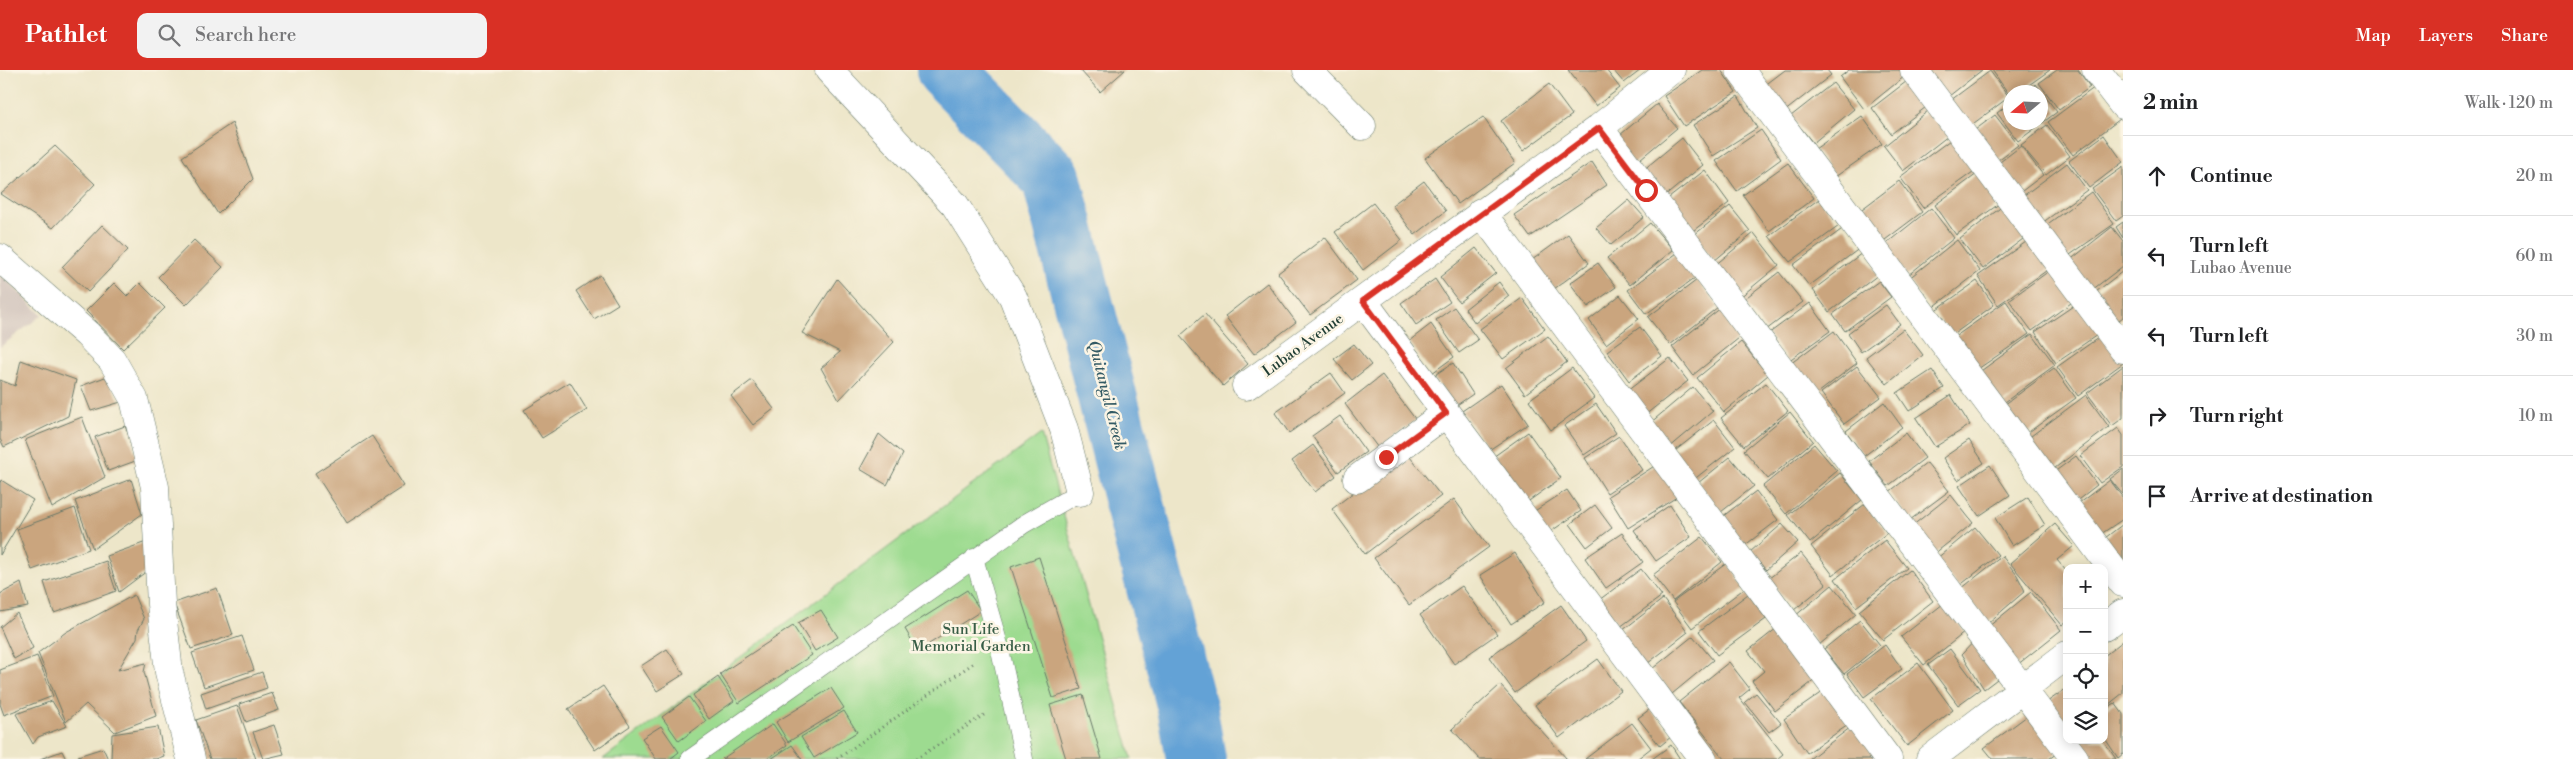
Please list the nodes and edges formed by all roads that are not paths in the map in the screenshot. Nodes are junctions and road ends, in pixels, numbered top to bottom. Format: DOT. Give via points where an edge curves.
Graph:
graph roads {
  1 [pos="829,70"];
  2 [pos="1307,70"];
  3 [pos="1671,70"];
  4 [pos="1740,70"];
  5 [pos="1914,70"];
  6 [pos="2096,70"];
  7 [pos="2123,105"];
  8 [pos="1362,126"];
  9 [pos="1599,128"];
  10 [pos="1481,212"];
  11 [pos="0,258"];
  12 [pos="1363,301"];
  13 [pos="2123,348"];
  14 [pos="1246,386"];
  15 [pos="1446,413"];
  16 [pos="1357,480"];
  17 [pos="1080,492"];
  18 [pos="974,558"];
  19 [pos="2123,583"];
  20 [pos="2123,612"];
  21 [pos="2108,624"];
  22 [pos="2063,658"];
  23 [pos="2022,688"];
  24 [pos="191,759"];
  25 [pos="690,759"];
  26 [pos="1024,759"];
  27 [pos="1703,759"];
  28 [pos="1888,759"];
  29 [pos="1930,759"];
  30 [pos="2075,759"];
  1 -- 17 [label="street" via="955,205 1013,297 1064,429"];
  2 -- 8 [label="street"];
  3 -- 9 [label="street, Lubao Avenue"];
  4 -- 19 [label="street"];
  5 -- 13 [label="street"];
  6 -- 7 [label="street"];
  9 -- 10 [label="street, Lubao Avenue"];
  9 -- 23 [label="street"];
  10 -- 12 [label="street, Lubao Avenue"];
  10 -- 28 [label="street"];
  11 -- 24 [label="street" via="112,360 134,399 155,487 168,672"];
  12 -- 14 [label="street, Lubao Avenue"];
  12 -- 15 [label="street"];
  15 -- 16 [label="street"];
  15 -- 27 [label="street"];
  17 -- 18 [label="lane"];
  18 -- 25 [label="lane"];
  18 -- 26 [label="lane" via="999,645"];
  20 -- 21 [label="street"];
  22 -- 23 [label="street"];
  23 -- 29 [label="street"];
  23 -- 30 [label="street"];
}
